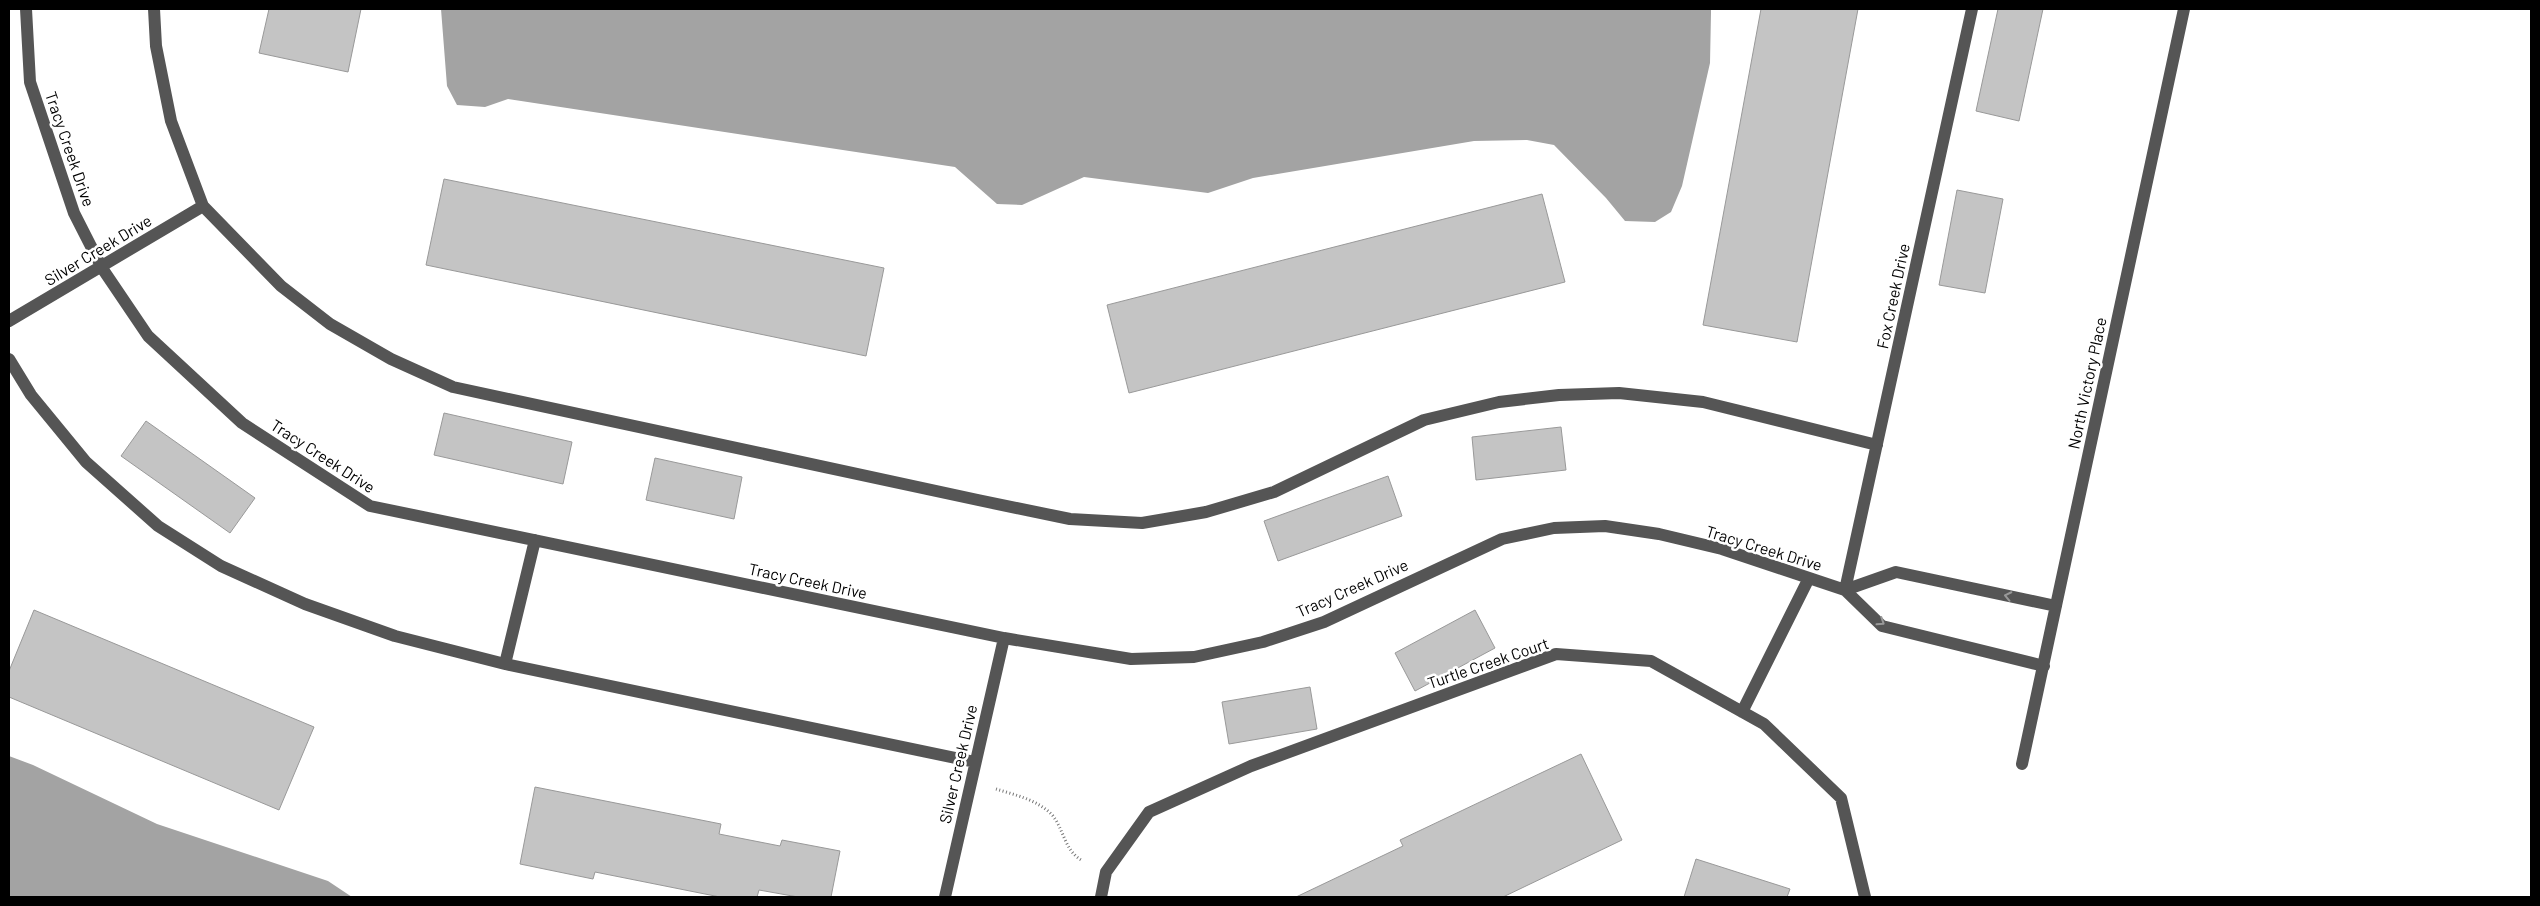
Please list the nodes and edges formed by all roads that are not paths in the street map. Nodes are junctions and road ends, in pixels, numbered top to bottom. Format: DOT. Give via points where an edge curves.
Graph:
graph roads {
  1 [pos="26,9"];
  2 [pos="154,9"];
  3 [pos="1972,9"];
  4 [pos="2184,9"];
  5 [pos="203,206"];
  6 [pos="102,268"];
  7 [pos="9,321"];
  8 [pos="9,359"];
  9 [pos="1877,445"];
  10 [pos="535,540"];
  11 [pos="1809,578"];
  12 [pos="1845,590"];
  13 [pos="2056,606"];
  14 [pos="1004,638"];
  15 [pos="505,664"];
  16 [pos="2044,666"];
  17 [pos="1742,712"];
  18 [pos="975,762"];
  19 [pos="2022,764"];
  20 [pos="945,897"];
  21 [pos="1101,897"];
  22 [pos="1865,897"];
  1 -- 6 [label="street, Tracy Creek Drive" via="30,82 74,213"];
  2 -- 5 [label="street" via="156,46 171,121"];
  3 -- 9 [label="street, Fox Creek Drive"];
  4 -- 13 [label="street, North Victory Place"];
  5 -- 6 [label="street, Silver Creek Drive"];
  5 -- 9 [label="street" via="281,286 330,324 391,359 453,387 1070,518 1142,523 1206,512 1274,492 1424,420 1499,402 1559,395 1619,393 1703,402"];
  6 -- 7 [label="street, Silver Creek Drive"];
  6 -- 10 [label="street, Tracy Creek Drive" via="148,336 242,423 370,506"];
  8 -- 15 [label="street" via="31,395 86,462 158,526 221,566 305,604 395,636"];
  9 -- 12 [label="street, Fox Creek Drive"];
  10 -- 14 [label="street, Tracy Creek Drive"];
  10 -- 15 [label="street"];
  11 -- 12 [label="street, Tracy Creek Drive"];
  11 -- 14 [label="street, Tracy Creek Drive" via="1722,549 1659,534 1605,526 1554,528 1502,539 1324,622 1263,642 1194,657 1131,659"];
  11 -- 17 [label="street"];
  13 -- 12 [label="street, one-way" via="1896,572"];
  12 -- 16 [label="street, Tracy Creek Drive, one-way" via="1882,626"];
  13 -- 16 [label="street, North Victory Place"];
  14 -- 18 [label="street, Silver Creek Drive"];
  15 -- 18 [label="street"];
  16 -- 19 [label="street, North Victory Place"];
  17 -- 21 [label="street, Turtle Creek Court" via="1651,661 1556,654 1251,766 1149,812 1106,872"];
  17 -- 22 [label="street, Turtle Creek Court" via="1764,724 1841,798"];
  18 -- 20 [label="street, Silver Creek Drive"];
}
